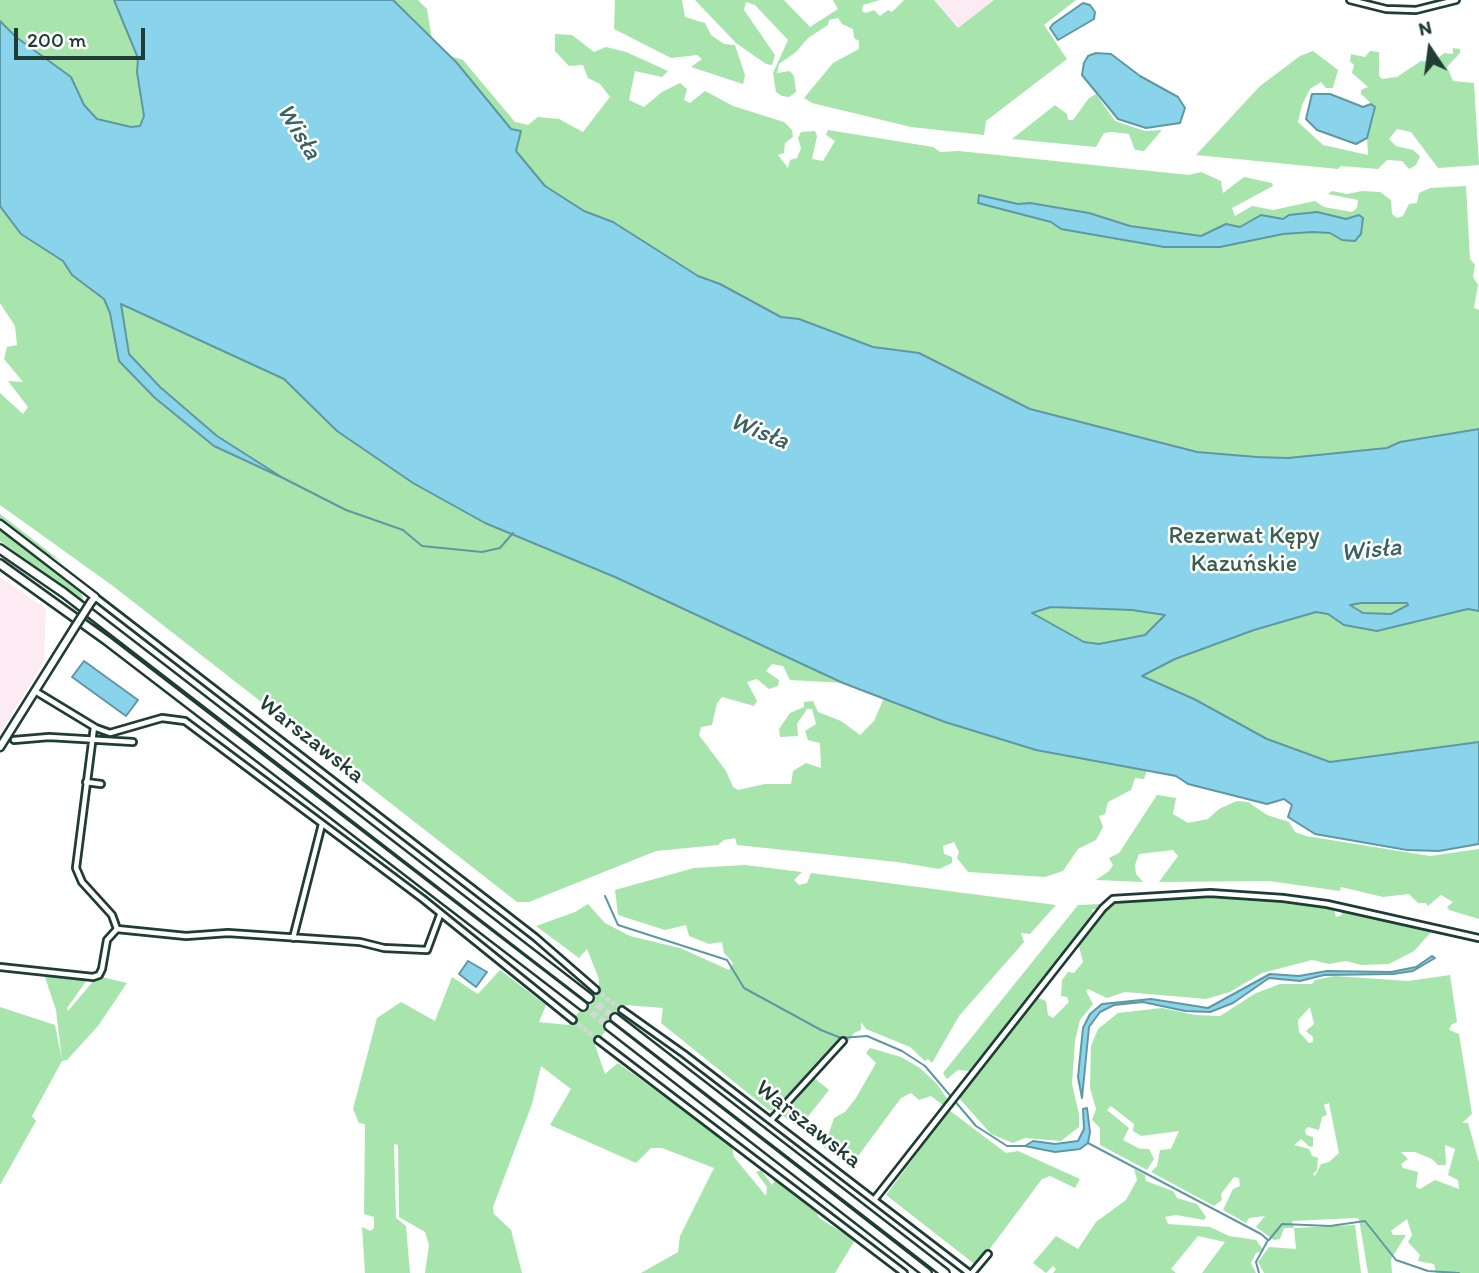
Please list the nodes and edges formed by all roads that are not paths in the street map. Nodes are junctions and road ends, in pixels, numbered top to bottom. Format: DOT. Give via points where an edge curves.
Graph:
graph roads {
  1 [pos="1351,0"];
  2 [pos="1456,0"];
  3 [pos="0,524"];
  4 [pos="0,548"];
  5 [pos="0,564"];
  6 [pos="93,600"];
  7 [pos="35,691"];
  8 [pos="94,727"];
  9 [pos="14,740"];
  10 [pos="91,740"];
  11 [pos="133,742"];
  12 [pos="0,747"];
  13 [pos="86,782"];
  14 [pos="101,785"];
  15 [pos="322,824"];
  16 [pos="440,915"];
  17 [pos="117,929"];
  18 [pos="293,938"];
  19 [pos="1479,938"];
  20 [pos="0,967"];
  21 [pos="596,990"];
  22 [pos="589,998"];
  23 [pos="583,1006"];
  24 [pos="622,1010"];
  25 [pos="615,1018"];
  26 [pos="572,1020"];
  27 [pos="609,1026"];
  28 [pos="598,1040"];
  29 [pos="843,1041"];
  30 [pos="771,1121"];
  31 [pos="874,1200"];
  32 [pos="988,1254"];
  33 [pos="904,1273"];
  34 [pos="927,1273"];
  35 [pos="945,1273"];
  36 [pos="970,1273"];
  1 -- 2 [label="street" via="1386,9 1416,10"];
  3 -- 6 [label="main road, Warszawska"];
  4 -- 22 [label="highway"];
  5 -- 23 [label="highway"];
  6 -- 7 [label="main road, bridge"];
  6 -- 21 [label="street, Warszawska" via="535,937"];
  7 -- 8 [label="street"];
  7 -- 12 [label="main road"];
  8 -- 10 [label="street"];
  8 -- 15 [label="street" via="117,733 162,718 185,721"];
  9 -- 10 [label="street"];
  10 -- 11 [label="street"];
  10 -- 13 [label="street"];
  13 -- 14 [label="street"];
  13 -- 17 [label="street" via="76,868 82,882 112,915"];
  15 -- 16 [label="street"];
  15 -- 18 [label="street"];
  16 -- 18 [label="street" via="427,950"];
  16 -- 26 [label="street"];
  17 -- 18 [label="street"];
  17 -- 20 [label="street" via="108,936 102,969 93,977"];
  19 -- 31 [label="street" via="1283,898 1210,894 1113,899"];
  24 -- 30 [label="street, Warszawska"];
  25 -- 35 [label="highway"];
  27 -- 34 [label="highway"];
  28 -- 33 [label="street"];
  29 -- 30 [label="street"];
  30 -- 31 [label="street, Warszawska"];
  31 -- 36 [label="street, Warszawska"];
  32 -- 36 [label="street"];
}
